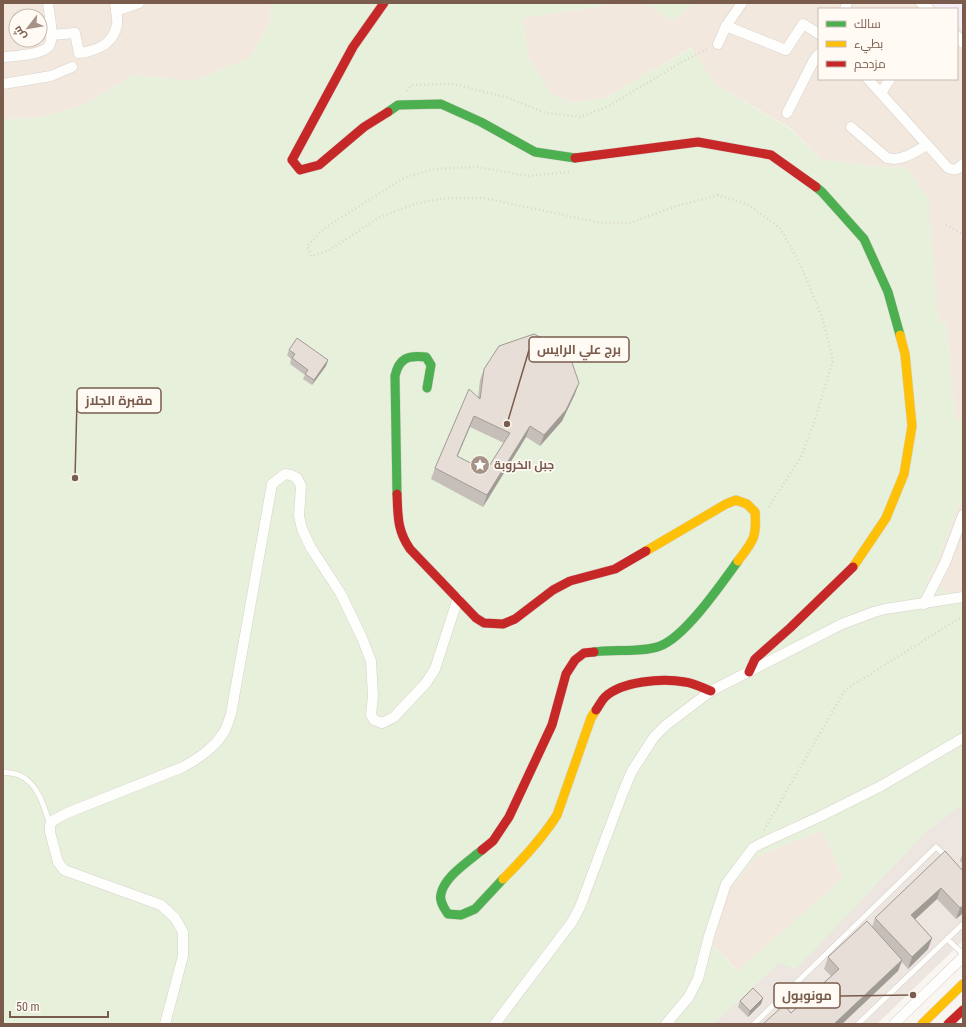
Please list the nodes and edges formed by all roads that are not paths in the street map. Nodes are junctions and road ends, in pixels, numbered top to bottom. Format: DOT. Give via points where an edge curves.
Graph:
graph roads {
  1 [pos="48,3"];
  2 [pos="139,3"];
  3 [pos="384,3"];
  4 [pos="742,3"];
  5 [pos="116,7"];
  6 [pos="726,26"];
  7 [pos="818,33"];
  8 [pos="51,34"];
  9 [pos="718,44"];
  10 [pos="3,57"];
  11 [pos="816,57"];
  12 [pos="72,67"];
  13 [pos="869,80"];
  14 [pos="889,80"];
  15 [pos="3,84"];
  16 [pos="881,92"];
  17 [pos="787,113"];
  18 [pos="851,127"];
  19 [pos="927,145"];
  20 [pos="963,164"];
  21 [pos="427,388"];
  22 [pos="963,515"];
  23 [pos="963,597"];
  24 [pos="458,598"];
  25 [pos="924,604"];
  26 [pos="749,672"];
  27 [pos="711,691"];
  28 [pos="963,738"];
  29 [pos="3,772"];
  30 [pos="50,825"];
  31 [pos="952,862"];
  32 [pos="963,924"];
  33 [pos="947,939"];
  34 [pos="963,956"];
  35 [pos="963,984"];
  36 [pos="963,1010"];
  37 [pos="165,1024"];
  38 [pos="495,1024"];
  39 [pos="666,1024"];
  40 [pos="754,1024"];
  41 [pos="858,1024"];
  42 [pos="894,1024"];
  43 [pos="922,1024"];
  44 [pos="948,1024"];
  1 -- 8 [label="street"];
  2 -- 5 [label="street"];
  3 -- 26 [label="street" via="353,47 292,160 300,170 319,165 364,127 398,105 441,104 481,122 535,152 572,158 698,142 771,155 822,192 864,239 888,292 905,354 912,426 904,474 886,518 851,568 790,628 755,658"];
  4 -- 6 [label="street"];
  5 -- 8 [label="street" via="117,25 111,40 93,51 79,53 75,33"];
  6 -- 7 [label="street" via="786,50 803,24"];
  6 -- 9 [label="street"];
  8 -- 10 [label="street" via="51,44 47,49"];
  11 -- 17 [label="street"];
  12 -- 15 [label="street" via="51,76"];
  13 -- 16 [label="street"];
  14 -- 16 [label="street"];
  16 -- 19 [label="street"];
  18 -- 19 [label="street" via="888,158 895,160"];
  19 -- 20 [label="street" via="948,168 957,169"];
  21 -- 24 [label="street" via="431,365 426,357 415,356 405,359 398,366 395,376 398,522 403,539 410,549"];
  22 -- 25 [label="street" via="945,563"];
  23 -- 25 [label="street"];
  24 -- 27 [label="street" via="484,623 503,624 515,619 553,590 570,581 615,569 726,504 736,500 747,504 755,512 753,541 682,632 661,646 584,653 575,660 566,674 552,725 509,817 493,841 444,884 440,895 443,908 448,914 461,915 475,909 548,829 557,815 591,718 604,698 616,689 633,683 660,680 685,682"];
  24 -- 30 [label="street" via="435,669 426,683 394,717 382,723 374,720 371,715 371,661 341,594 311,548 302,529 298,516 301,486 297,478 285,474 272,484 232,706 225,731 213,746 183,768 66,813"];
  25 -- 26 [label="street" via="874,612 842,624"];
  26 -- 27 [label="street"];
  27 -- 38 [label="street" via="666,725 643,754 623,792 588,888 572,922"];
  28 -- 39 [label="street" via="881,786 753,848 723,891 698,979"];
  29 -- 30 [label="lane" via="19,775 34,785"];
  30 -- 37 [label="street" via="58,862 64,870 162,905 176,918 183,932 183,956"];
  31 -- 40 [label="lane" via="936,847"];
  32 -- 33 [label="lane"];
  33 -- 34 [label="lane"];
  33 -- 41 [label="lane"];
  34 -- 42 [label="street"];
  35 -- 43 [label="street"];
  36 -- 44 [label="street"];
}
